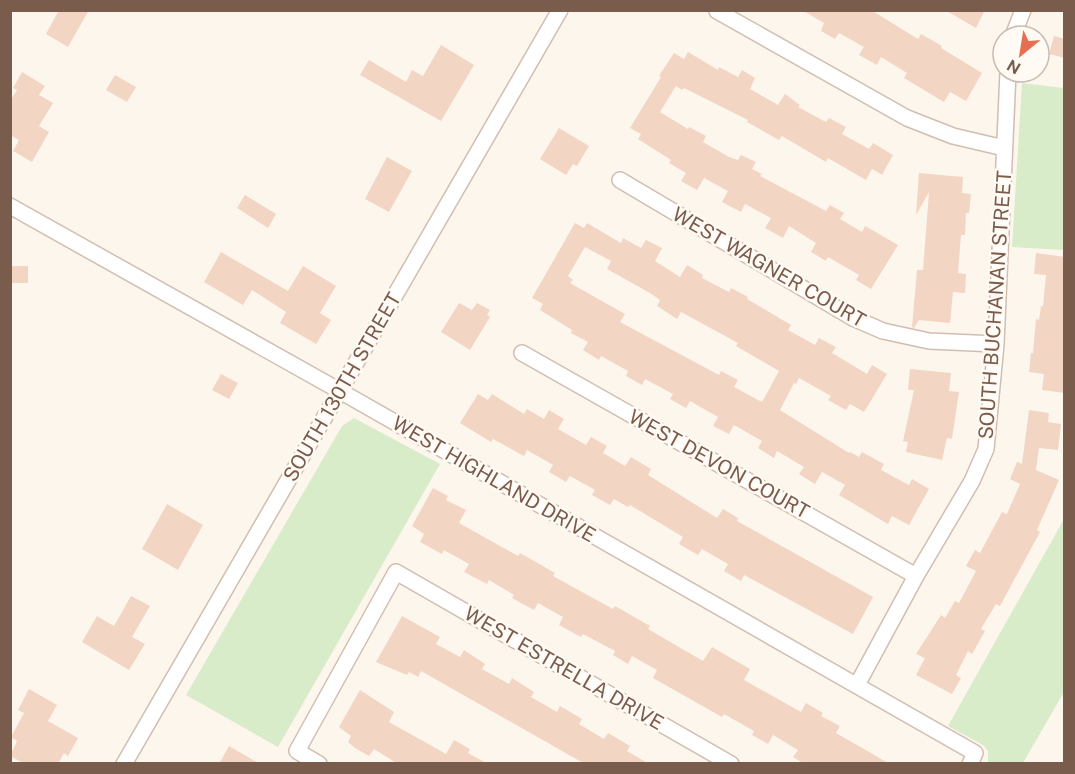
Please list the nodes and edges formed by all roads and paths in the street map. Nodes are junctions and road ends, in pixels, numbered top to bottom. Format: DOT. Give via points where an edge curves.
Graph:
graph roads {
  1 [pos="560,10"];
  2 [pos="717,11"];
  3 [pos="1007,84"];
  4 [pos="1004,148"];
  5 [pos="620,180"];
  6 [pos="10,206"];
  7 [pos="996,344"];
  8 [pos="522,353"];
  9 [pos="340,391"];
  10 [pos="916,576"];
  11 [pos="857,685"];
  12 [pos="973,758"];
  13 [pos="124,764"];
  14 [pos="319,764"];
  15 [pos="731,764"];
  1 -- 9 [label="street, SOUTH 130TH STREET"];
  2 -- 4 [label="street" via="907,118 953,136"];
  3 -- 4 [label="street, SOUTH BUCHANAN STREET"];
  4 -- 7 [label="street, SOUTH BUCHANAN STREET"];
  5 -- 7 [label="street, WEST WAGNER COURT" via="853,318 883,331 929,340"];
  6 -- 9 [label="street, WEST HIGHLAND DRIVE"];
  7 -- 10 [label="street, SOUTH BUCHANAN STREET" via="986,449 972,481"];
  8 -- 10 [label="street, WEST DEVON COURT"];
  9 -- 11 [label="street, WEST HIGHLAND DRIVE"];
  9 -- 13 [label="street, SOUTH 130TH STREET"];
  10 -- 11 [label="street, SOUTH BUCHANAN STREET"];
  11 -- 12 [label="street, WEST HIGHLAND DRIVE"];
  14 -- 15 [label="street, WEST ESTRELLA DRIVE" via="297,751 396,572"];
}
